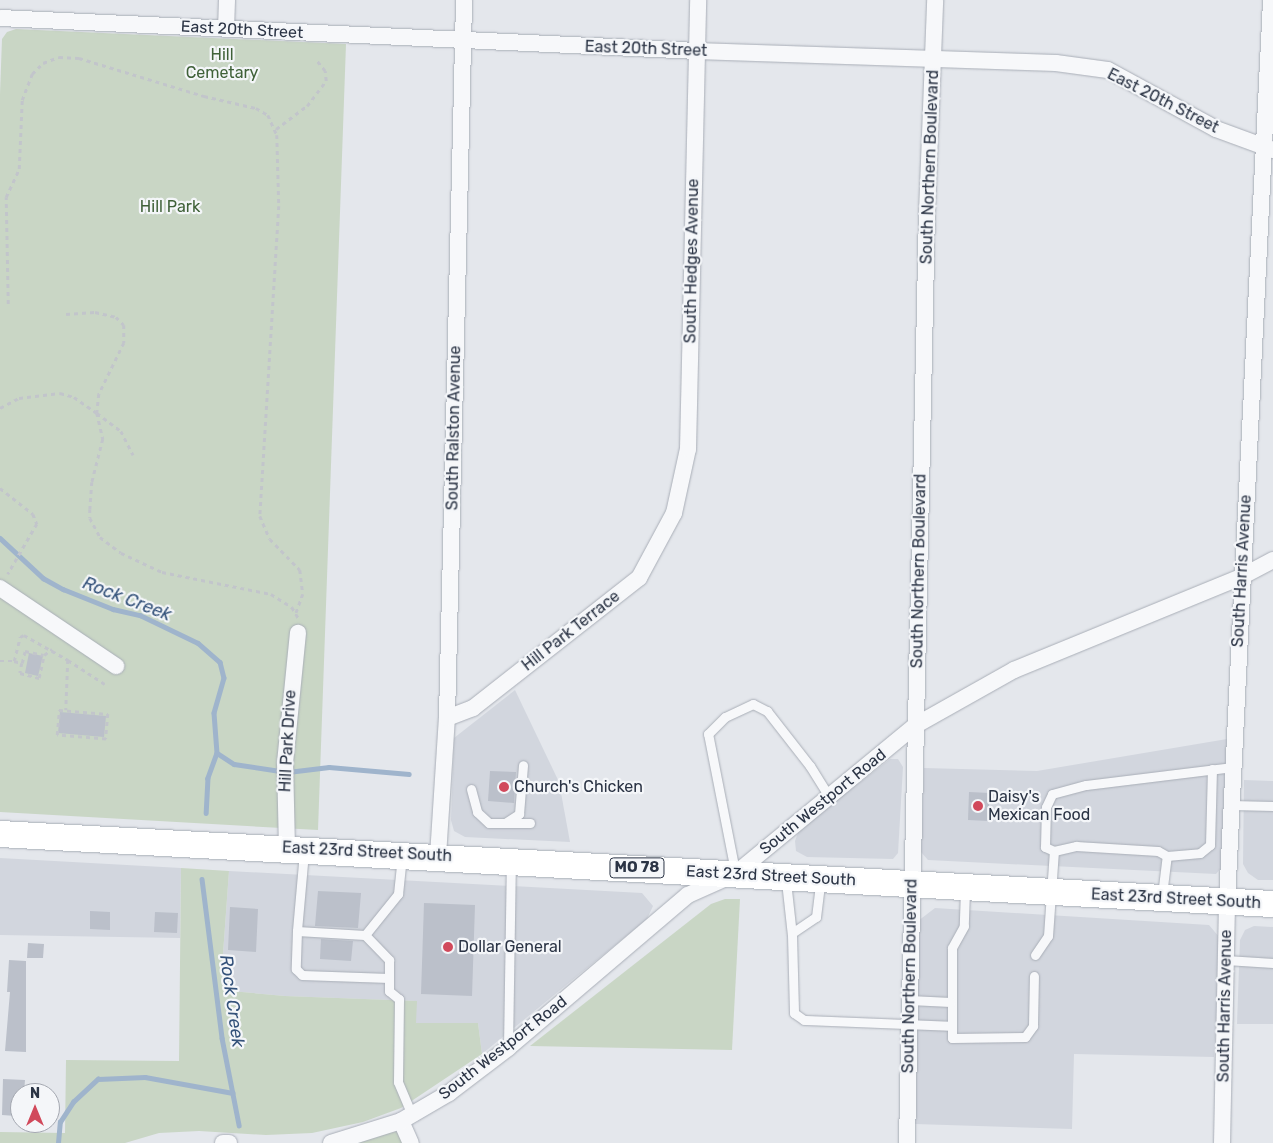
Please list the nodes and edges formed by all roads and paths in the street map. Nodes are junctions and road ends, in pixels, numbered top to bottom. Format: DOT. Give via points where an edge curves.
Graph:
graph roads {
  1 [pos="227,0"];
  2 [pos="464,0"];
  3 [pos="698,0"];
  4 [pos="935,0"];
  5 [pos="1271,0"];
  6 [pos="0,18"];
  7 [pos="226,29"];
  8 [pos="464,42"];
  9 [pos="696,51"];
  10 [pos="934,59"];
  11 [pos="316,60"];
  12 [pos="276,129"];
  13 [pos="1269,150"];
  14 [pos="8,304"];
  15 [pos="66,314"];
  16 [pos="0,408"];
  17 [pos="97,413"];
  18 [pos="133,455"];
  19 [pos="0,488"];
  20 [pos="671,520"];
  21 [pos="1273,560"];
  22 [pos="1242,577"];
  23 [pos="4,581"];
  24 [pos="296,613"];
  25 [pos="298,634"];
  26 [pos="52,649"];
  27 [pos="44,655"];
  28 [pos="68,660"];
  29 [pos="14,661"];
  30 [pos="0,662"];
  31 [pos="22,663"];
  32 [pos="116,666"];
  33 [pos="105,684"];
  34 [pos="66,710"];
  35 [pos="447,718"];
  36 [pos="916,725"];
  37 [pos="523,765"];
  38 [pos="1233,767"];
  39 [pos="1212,769"];
  40 [pos="471,789"];
  41 [pos="829,797"];
  42 [pos="1231,805"];
  43 [pos="1273,806"];
  44 [pos="506,823"];
  45 [pos="530,823"];
  46 [pos="1211,830"];
  47 [pos="1230,830"];
  48 [pos="0,834"];
  49 [pos="296,849"];
  50 [pos="1054,851"];
  51 [pos="402,854"];
  52 [pos="438,856"];
  53 [pos="1167,856"];
  54 [pos="511,860"];
  55 [pos="735,874"];
  56 [pos="786,877"];
  57 [pos="820,879"];
  58 [pos="911,884"];
  59 [pos="965,887"];
  60 [pos="1051,892"];
  61 [pos="1162,898"];
  62 [pos="1227,901"];
  63 [pos="1273,904"];
  64 [pos="297,931"];
  65 [pos="792,933"];
  66 [pos="365,936"];
  67 [pos="1035,955"];
  68 [pos="1226,960"];
  69 [pos="1273,963"];
  70 [pos="1034,976"];
  71 [pos="389,978"];
  72 [pos="909,1000"];
  73 [pos="951,1002"];
  74 [pos="909,1025"];
  75 [pos="952,1026"];
  76 [pos="508,1048"];
  77 [pos="407,1118"];
  78 [pos="223,1143"];
  79 [pos="229,1143"];
  80 [pos="331,1143"];
  81 [pos="411,1143"];
  82 [pos="907,1143"];
  83 [pos="1222,1143"];
  1 -- 7 [label="street"];
  2 -- 8 [label="street, South Ralston Avenue"];
  3 -- 9 [label="street, South Hedges Avenue"];
  4 -- 10 [label="street, South Northern Boulevard"];
  5 -- 13 [label="street, South Harris Avenue"];
  6 -- 7 [label="street, East 20th Street"];
  7 -- 8 [label="street, East 20th Street"];
  8 -- 9 [label="street, East 20th Street"];
  8 -- 35 [label="street, South Ralston Avenue"];
  9 -- 10 [label="street, East 20th Street"];
  9 -- 20 [label="street, South Hedges Avenue" via="688,449"];
  10 -- 13 [label="street, East 20th Street" via="1056,63 1108,70 1216,129"];
  10 -- 36 [label="street, South Northern Boulevard" via="927,213"];
  11 -- 12 [label="path" via="324,71 326,82 307,106"];
  12 -- 14 [label="path" via="268,116 256,108 204,96 89,60 59,57 43,63 32,74 22,100 18,173 6,197"];
  12 -- 24 [label="path" via="278,237 260,516 270,540 300,570 303,594"];
  13 -- 22 [label="street, South Harris Avenue"];
  15 -- 17 [label="path" via="95,312 116,317 124,325 124,343 99,394"];
  16 -- 17 [label="path" via="19,398 60,393 74,397"];
  17 -- 18 [label="path" via="120,431"];
  17 -- 24 [label="path" via="102,439 92,482 90,518 100,537 121,553 162,572 261,590 284,601"];
  19 -- 23 [label="path" via="32,514 37,524"];
  20 -- 35 [label="street, Hill Park Terrace" via="639,578 473,708"];
  21 -- 22 [label="street, South Westport Road"];
  22 -- 36 [label="street, South Westport Road" via="1014,670"];
  22 -- 38 [label="street, South Harris Avenue"];
  23 -- 32 [label="street"];
  24 -- 25 [label="path"];
  25 -- 49 [label="street, Hill Park Drive" via="285,770"];
  26 -- 27 [label="path"];
  26 -- 28 [label="path"];
  26 -- 29 [label="path" via="24,634 20,637"];
  27 -- 31 [label="path" via="25,651"];
  27 -- 31 [label="path" via="39,678 20,673"];
  28 -- 33 [label="path"];
  28 -- 34 [label="path"];
  29 -- 30 [label="path"];
  29 -- 31 [label="path"];
  34 -- 34 [label="path" via="108,714 106,739 57,735 59,710"];
  35 -- 52 [label="street, South Ralston Avenue"];
  36 -- 41 [label="street, South Westport Road"];
  36 -- 58 [label="street, South Northern Boulevard"];
  37 -- 44 [label="lane" via="519,814"];
  38 -- 39 [label="lane"];
  38 -- 42 [label="street, South Harris Avenue"];
  39 -- 46 [label="lane"];
  39 -- 50 [label="lane" via="1086,785 1052,794 1046,807 1044,847"];
  40 -- 44 [label="lane" via="477,812 490,823"];
  41 -- 55 [label="street, South Westport Road"];
  41 -- 55 [label="lane" via="810,766 767,711 752,704 725,717 708,734"];
  42 -- 43 [label="lane"];
  42 -- 47 [label="street, South Harris Avenue"];
  44 -- 45 [label="lane"];
  46 -- 47 [label="lane"];
  46 -- 53 [label="lane" via="1207,851"];
  47 -- 62 [label="street, South Harris Avenue"];
  48 -- 49 [label="main road, East 23rd Street South / MO 78"];
  49 -- 51 [label="main road, East 23rd Street South / MO 78"];
  49 -- 64 [label="lane"];
  50 -- 53 [label="lane" via="1076,846 1158,850"];
  50 -- 60 [label="lane"];
  51 -- 52 [label="main road, East 23rd Street South / MO 78"];
  51 -- 66 [label="lane" via="398,894"];
  52 -- 54 [label="main road, East 23rd Street South / MO 78"];
  53 -- 61 [label="lane"];
  54 -- 55 [label="main road, East 23rd Street South / MO 78"];
  54 -- 76 [label="lane"];
  55 -- 56 [label="main road, East 23rd Street South / MO 78"];
  55 -- 76 [label="street, South Westport Road" via="688,896"];
  56 -- 57 [label="main road, East 23rd Street South / MO 78"];
  56 -- 65 [label="lane"];
  57 -- 58 [label="main road, East 23rd Street South / MO 78"];
  57 -- 65 [label="lane" via="816,917"];
  58 -- 59 [label="main road, East 23rd Street South / MO 78"];
  58 -- 72 [label="street, South Northern Boulevard"];
  59 -- 60 [label="main road, East 23rd Street South / MO 78"];
  59 -- 73 [label="lane" via="964,926 952,948"];
  60 -- 61 [label="main road, East 23rd Street South / MO 78"];
  60 -- 67 [label="lane" via="1048,936"];
  61 -- 62 [label="main road, East 23rd Street South / MO 78"];
  62 -- 63 [label="main road, East 23rd Street South / MO 78"];
  62 -- 68 [label="street, South Harris Avenue"];
  64 -- 66 [label="lane"];
  64 -- 71 [label="lane" via="296,969 302,975"];
  65 -- 74 [label="lane" via="794,1012 804,1020"];
  66 -- 71 [label="lane" via="389,960"];
  68 -- 69 [label="lane"];
  68 -- 83 [label="street, South Harris Avenue"];
  70 -- 75 [label="lane" via="1033,1026 1024,1038 952,1038"];
  71 -- 77 [label="lane" via="390,991 399,999 398,1082"];
  72 -- 73 [label="lane"];
  72 -- 74 [label="street, South Northern Boulevard"];
  73 -- 75 [label="lane"];
  74 -- 75 [label="lane"];
  74 -- 82 [label="street, South Northern Boulevard"];
  76 -- 77 [label="street, South Westport Road" via="449,1093"];
  77 -- 80 [label="street, South Westport Road"];
  77 -- 81 [label="street"];
  78 -- 79 [label="street"];
}
